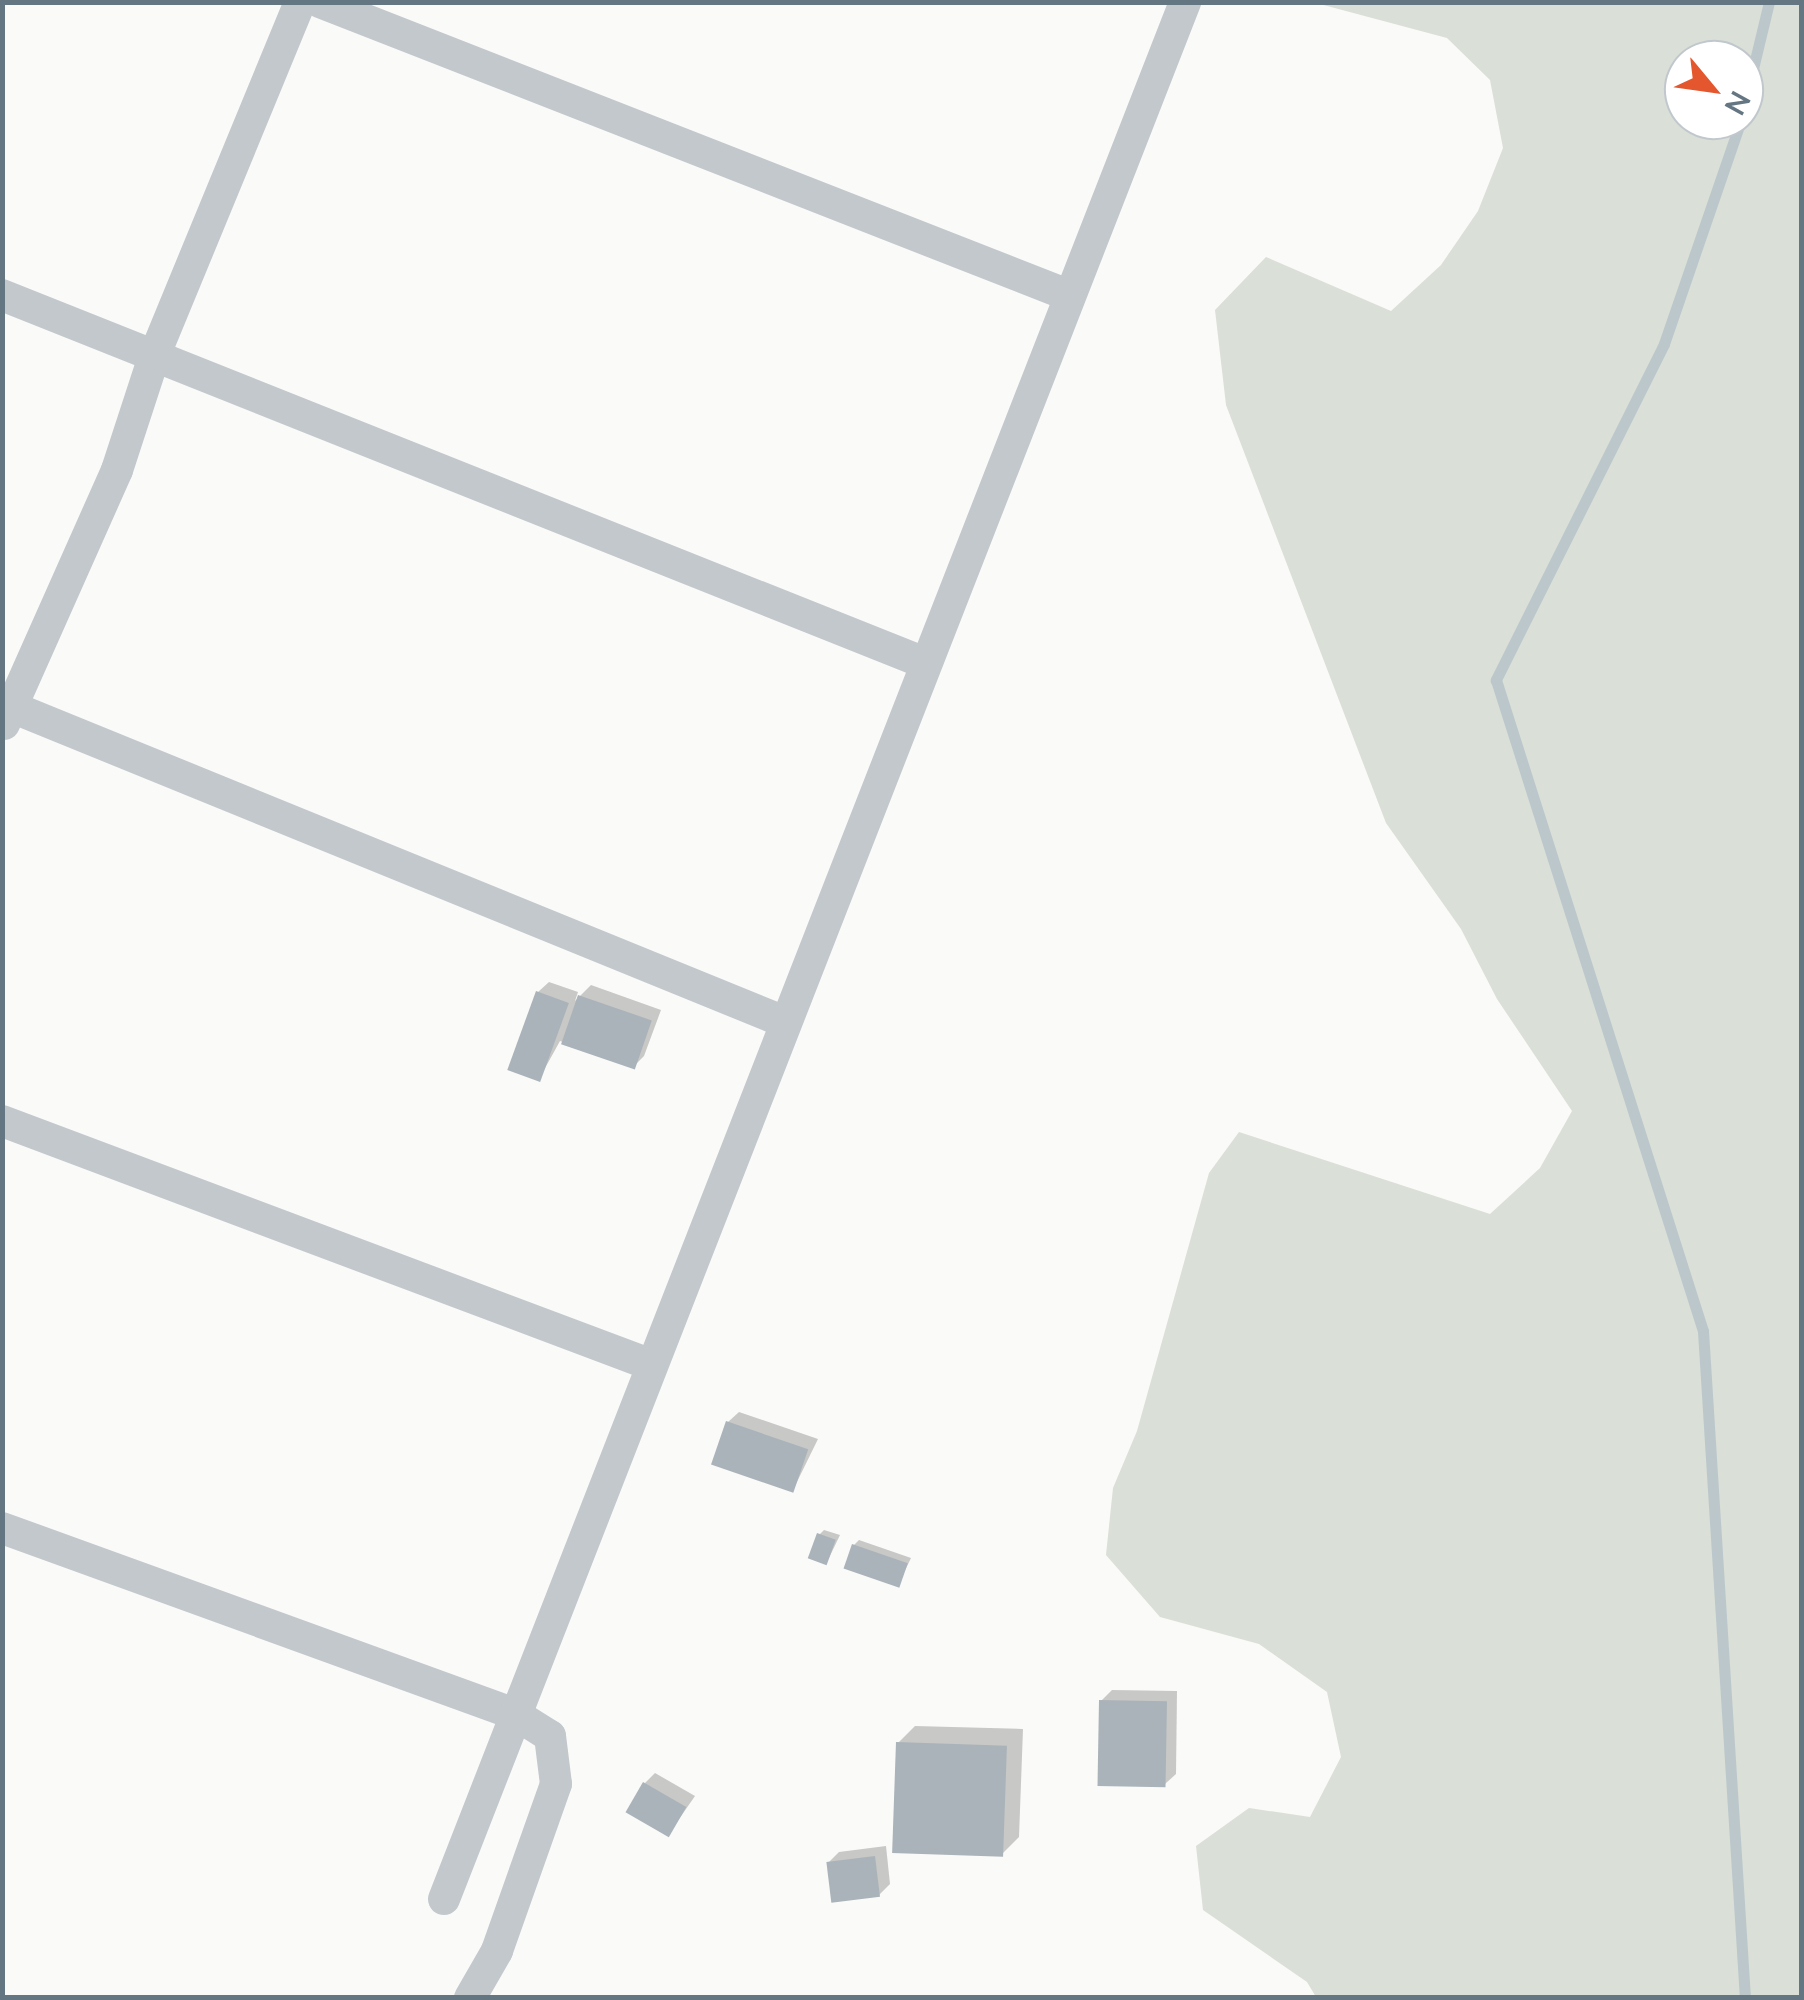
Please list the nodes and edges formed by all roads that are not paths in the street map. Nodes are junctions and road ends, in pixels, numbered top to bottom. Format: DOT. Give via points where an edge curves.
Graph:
graph roads {
  1 [pos="300,2"];
  2 [pos="320,2"];
  3 [pos="1185,2"];
  4 [pos="2,295"];
  5 [pos="1068,296"];
  6 [pos="155,354"];
  7 [pos="925,662"];
  8 [pos="5,712"];
  9 [pos="785,1022"];
  10 [pos="2,1121"];
  11 [pos="652,1365"];
  12 [pos="2,1528"];
  13 [pos="516,1714"];
  14 [pos="444,1899"];
  15 [pos="470,1998"];
  1 -- 6 [label="street"];
  2 -- 5 [label="street"];
  3 -- 5 [label="street"];
  4 -- 6 [label="street"];
  5 -- 7 [label="street"];
  6 -- 7 [label="street"];
  6 -- 8 [label="street" via="118,470"];
  7 -- 9 [label="street"];
  8 -- 9 [label="street"];
  9 -- 11 [label="street"];
  10 -- 11 [label="street"];
  11 -- 13 [label="street"];
  12 -- 13 [label="street"];
  13 -- 14 [label="street"];
  13 -- 15 [label="street" via="550,1736 556,1784 496,1952"];
}
